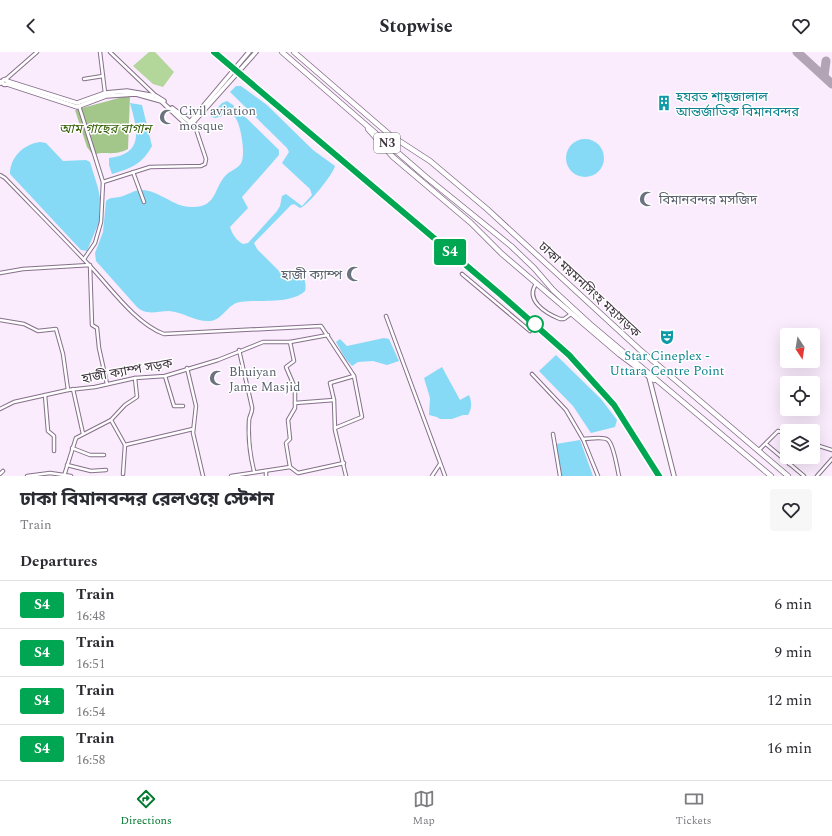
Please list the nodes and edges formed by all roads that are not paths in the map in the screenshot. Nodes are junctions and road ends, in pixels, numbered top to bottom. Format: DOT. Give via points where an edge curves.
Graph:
graph roads {
  1 [pos="37,52"];
  2 [pos="100,52"];
  3 [pos="110,52"];
  4 [pos="249,52"];
  5 [pos="256,52"];
  6 [pos="282,52"];
  7 [pos="294,52"];
  8 [pos="103,76"];
  9 [pos="84,79"];
  10 [pos="4,82"];
  11 [pos="105,92"];
  12 [pos="156,96"];
  13 [pos="79,106"];
  14 [pos="194,123"];
  15 [pos="368,129"];
  16 [pos="133,172"];
  17 [pos="0,175"];
  18 [pos="103,182"];
  19 [pos="144,202"];
  20 [pos="84,259"];
  21 [pos="90,265"];
  22 [pos="0,273"];
  23 [pos="462,274"];
  24 [pos="536,284"];
  25 [pos="572,313"];
  26 [pos="386,316"];
  27 [pos="0,320"];
  28 [pos="530,331"];
  29 [pos="328,335"];
  30 [pos="290,342"];
  31 [pos="240,350"];
  32 [pos="187,368"];
  33 [pos="532,374"];
  34 [pos="164,376"];
  35 [pos="354,376"];
  36 [pos="649,377"];
  37 [pos="134,378"];
  38 [pos="661,383"];
  39 [pos="107,384"];
  40 [pos="73,389"];
  41 [pos="68,390"];
  42 [pos="45,395"];
  43 [pos="334,400"];
  44 [pos="295,403"];
  45 [pos="183,406"];
  46 [pos="0,409"];
  47 [pos="111,420"];
  48 [pos="193,428"];
  49 [pos="335,428"];
  50 [pos="780,432"];
  51 [pos="83,434"];
  52 [pos="553,434"];
  53 [pos="583,439"];
  54 [pos="766,444"];
  55 [pos="125,445"];
  56 [pos="820,446"];
  57 [pos="72,448"];
  58 [pos="832,450"];
  59 [pos="54,451"];
  60 [pos="758,451"];
  61 [pos="104,455"];
  62 [pos="780,456"];
  63 [pos="832,459"];
  64 [pos="344,463"];
  65 [pos="67,464"];
  66 [pos="440,464"];
  67 [pos="789,464"];
  68 [pos="290,467"];
  69 [pos="106,470"];
  70 [pos="3,471"];
  71 [pos="254,471"];
  72 [pos="266,471"];
  73 [pos="0,474"];
  74 [pos="123,474"];
  75 [pos="64,475"];
  76 [pos="27,476"];
  77 [pos="71,476"];
  78 [pos="203,476"];
  79 [pos="231,476"];
  80 [pos="266,476"];
  81 [pos="346,476"];
  82 [pos="432,476"];
  83 [pos="445,476"];
  84 [pos="560,476"];
  85 [pos="598,476"];
  86 [pos="619,476"];
  87 [pos="674,476"];
  88 [pos="771,476"];
  89 [pos="788,476"];
  90 [pos="804,476"];
  91 [pos="817,476"];
  1 -- 10 [label="street"];
  2 -- 8 [label="street"];
  3 -- 12 [label="street"];
  4 -- 12 [label="street" via="190,122"];
  5 -- 14 [label="street"];
  6 -- 38 [label="highway, ঢাকা ময়মনসিংহ মহাসড়ক / N3" via="426,177 494,232 590,324"];
  7 -- 60 [label="highway, ঢাকা ময়মনসিংহ মহাসড়ক / N3" via="390,135 430,161 487,209 634,344"];
  8 -- 9 [label="street"];
  8 -- 11 [label="street"];
  10 -- 11 [label="street" via="77,103"];
  10 -- 13 [label="street"];
  11 -- 12 [label="street" via="136,91"];
  13 -- 14 [label="street" via="106,96 136,94 161,101 190,128"];
  13 -- 18 [label="street"];
  14 -- 16 [label="street" via="206,159 205,164 150,167"];
  15 -- 24 [label="highway" via="393,157 481,232"];
  16 -- 18 [label="street"];
  16 -- 19 [label="street"];
  17 -- 20 [label="street"];
  18 -- 20 [label="street" via="101,222 95,243"];
  20 -- 21 [label="street"];
  21 -- 22 [label="street"];
  21 -- 29 [label="street" via="148,325 164,334 316,325 321,326"];
  21 -- 39 [label="street" via="92,325 97,328"];
  23 -- 28 [label="street"];
  24 -- 25 [label="highway"];
  24 -- 25 [label="street" via="532,290 535,302 560,319"];
  25 -- 36 [label="highway"];
  26 -- 66 [label="street"];
  27 -- 41 [label="street" via="24,324 38,331 56,329 63,354"];
  29 -- 30 [label="street, হাজী ক্যাম্প সড়ক"];
  29 -- 35 [label="street"];
  30 -- 31 [label="street, হাজী ক্যাম্প সড়ক" via="263,342"];
  30 -- 44 [label="street" via="294,361 286,367 295,388"];
  31 -- 32 [label="street, হাজী ক্যাম্প সড়ক" via="218,360"];
  31 -- 71 [label="street" via="252,407 248,420 250,458"];
  32 -- 34 [label="street, হাজী ক্যাম্প সড়ক"];
  32 -- 48 [label="street" via="196,406"];
  33 -- 53 [label="street" via="566,410"];
  34 -- 37 [label="street, হাজী ক্যাম্প সড়ক"];
  34 -- 45 [label="street" via="174,406"];
  35 -- 43 [label="street" via="330,383"];
  35 -- 49 [label="street" via="362,417"];
  36 -- 38 [label="highway"];
  36 -- 87 [label="street"];
  37 -- 39 [label="street, হাজী ক্যাম্প সড়ক"];
  37 -- 47 [label="street" via="137,397"];
  38 -- 88 [label="highway, ঢাকা ময়মনসিংহ মহাসড়ক / N3"];
  39 -- 40 [label="street, হাজী ক্যাম্প সড়ক"];
  40 -- 41 [label="street, হাজী ক্যাম্প সড়ক"];
  40 -- 51 [label="street"];
  41 -- 42 [label="street, হাজী ক্যাম্প সড়ক"];
  42 -- 46 [label="street, হাজী ক্যাম্প সড়ক" via="14,402"];
  42 -- 59 [label="street" via="48,431 54,436"];
  43 -- 44 [label="street"];
  43 -- 49 [label="street"];
  44 -- 68 [label="street" via="295,409 288,420 290,439 286,443"];
  47 -- 51 [label="street"];
  47 -- 55 [label="street"];
  48 -- 55 [label="street"];
  48 -- 78 [label="street" via="196,453"];
  49 -- 64 [label="street"];
  50 -- 54 [label="street"];
  51 -- 57 [label="street" via="76,438"];
  52 -- 84 [label="street"];
  53 -- 85 [label="street"];
  53 -- 86 [label="street" via="609,440"];
  54 -- 60 [label="street"];
  54 -- 62 [label="street"];
  55 -- 74 [label="street"];
  56 -- 58 [label="street"];
  57 -- 61 [label="street" via="90,455"];
  57 -- 65 [label="street"];
  60 -- 89 [label="highway, ঢাকা ময়মনসিংহ মহাসড়ক / N3"];
  63 -- 91 [label="street"];
  64 -- 68 [label="street" via="298,473"];
  64 -- 81 [label="street"];
  65 -- 69 [label="street" via="91,472"];
  65 -- 75 [label="street"];
  66 -- 82 [label="street"];
  66 -- 83 [label="street"];
  67 -- 90 [label="street"];
  68 -- 72 [label="street"];
  70 -- 73 [label="street"];
  71 -- 72 [label="street"];
  71 -- 79 [label="street"];
  72 -- 80 [label="street"];
  75 -- 76 [label="street" via="50,473"];
  75 -- 77 [label="street"];
}
